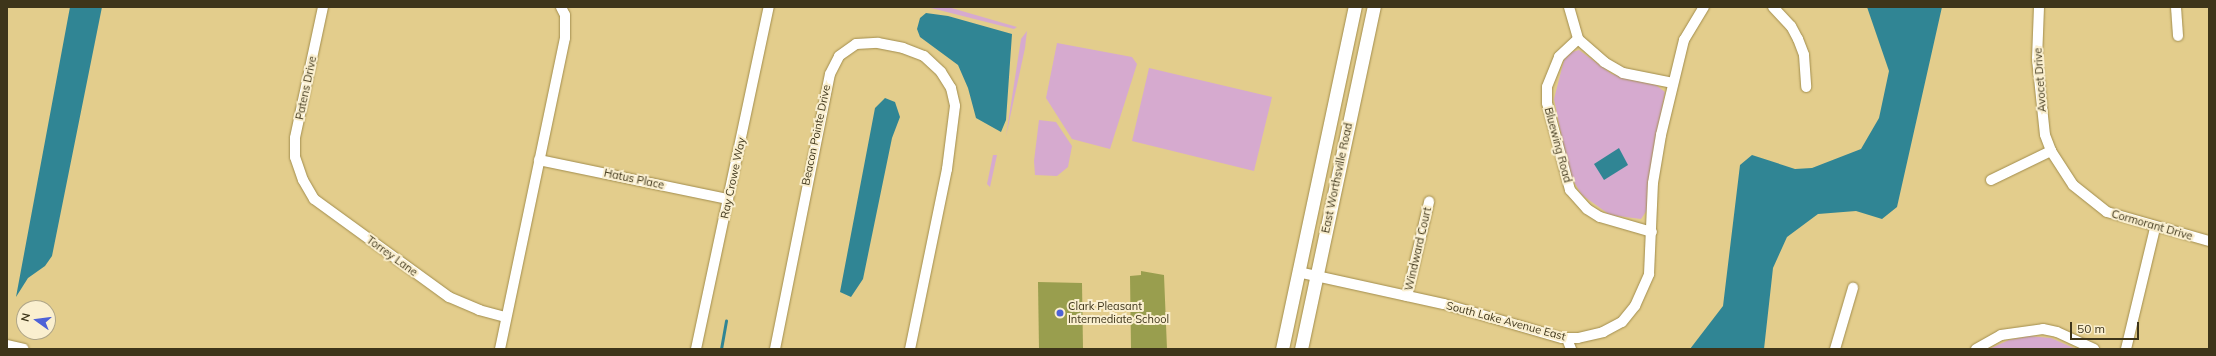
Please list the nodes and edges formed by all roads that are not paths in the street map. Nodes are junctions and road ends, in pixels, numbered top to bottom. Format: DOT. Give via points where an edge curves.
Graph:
graph roads {
  1 [pos="323,7"];
  2 [pos="561,7"];
  3 [pos="769,7"];
  4 [pos="1354,7"];
  5 [pos="1374,7"];
  6 [pos="1569,7"];
  7 [pos="1704,7"];
  8 [pos="1773,7"];
  9 [pos="2039,7"];
  10 [pos="2176,7"];
  11 [pos="2178,36"];
  12 [pos="1578,38"];
  13 [pos="1673,83"];
  14 [pos="1806,86"];
  15 [pos="2051,151"];
  16 [pos="539,160"];
  17 [pos="298,169"];
  18 [pos="1991,180"];
  19 [pos="728,199"];
  20 [pos="1429,202"];
  21 [pos="2155,228"];
  22 [pos="1652,232"];
  23 [pos="2209,241"];
  24 [pos="1298,272"];
  25 [pos="1317,276"];
  26 [pos="1853,288"];
  27 [pos="1408,296"];
  28 [pos="506,317"];
  29 [pos="1567,338"];
  30 [pos="7,345"];
  31 [pos="24,349"];
  32 [pos="500,349"];
  33 [pos="696,349"];
  34 [pos="775,349"];
  35 [pos="910,349"];
  36 [pos="1282,349"];
  37 [pos="1301,349"];
  38 [pos="1572,349"];
  39 [pos="1835,349"];
  40 [pos="1976,349"];
  41 [pos="2094,349"];
  42 [pos="2126,349"];
  1 -- 17 [label="street, Patens Drive" via="295,138"];
  2 -- 16 [label="street" via="565,15 565,38"];
  3 -- 19 [label="street, Ray Crowe Way"];
  4 -- 24 [label="main road, East Worthsville Road"];
  5 -- 25 [label="main road, East Worthsville Road"];
  6 -- 12 [label="street"];
  7 -- 13 [label="street, South Lake Avenue East" via="1684,40"];
  8 -- 14 [label="street" via="1791,26 1798,39 1804,55"];
  9 -- 15 [label="street, Avocet Drive" via="2037,59 2045,135"];
  10 -- 11 [label="street"];
  12 -- 13 [label="street" via="1593,54 1623,73"];
  12 -- 22 [label="street, Bluewing Road" via="1559,57 1547,87 1547,103 1570,190 1586,209 1600,217"];
  13 -- 22 [label="street, South Lake Avenue East" via="1653,183"];
  15 -- 18 [label="street"];
  15 -- 21 [label="street, Cormorant Drive" via="2073,185 2089,199 2107,212"];
  16 -- 19 [label="street, Hatus Place"];
  16 -- 28 [label="street"];
  17 -- 28 [label="street, Torrey Lane" via="314,199 449,297 479,310"];
  19 -- 33 [label="street, Ray Crowe Way"];
  20 -- 27 [label="street, Windward Court"];
  21 -- 23 [label="street, Cormorant Drive"];
  21 -- 42 [label="street"];
  22 -- 29 [label="street, South Lake Avenue East" via="1649,274 1635,306 1622,322 1603,332"];
  24 -- 25 [label="street, South Lake Avenue East"];
  24 -- 36 [label="main road, East Worthsville Road"];
  25 -- 27 [label="street, South Lake Avenue East"];
  25 -- 37 [label="main road, East Worthsville Road"];
  26 -- 39 [label="street"];
  27 -- 29 [label="street, South Lake Avenue East"];
  28 -- 32 [label="street"];
  29 -- 38 [label="street"];
  30 -- 31 [label="street"];
  34 -- 35 [label="street, Beacon Pointe Drive" via="830,74 839,56 856,44 878,43 924,56 941,72 951,88 955,106 946,169"];
  40 -- 41 [label="street" via="2001,335 2042,329 2057,332"];
}
